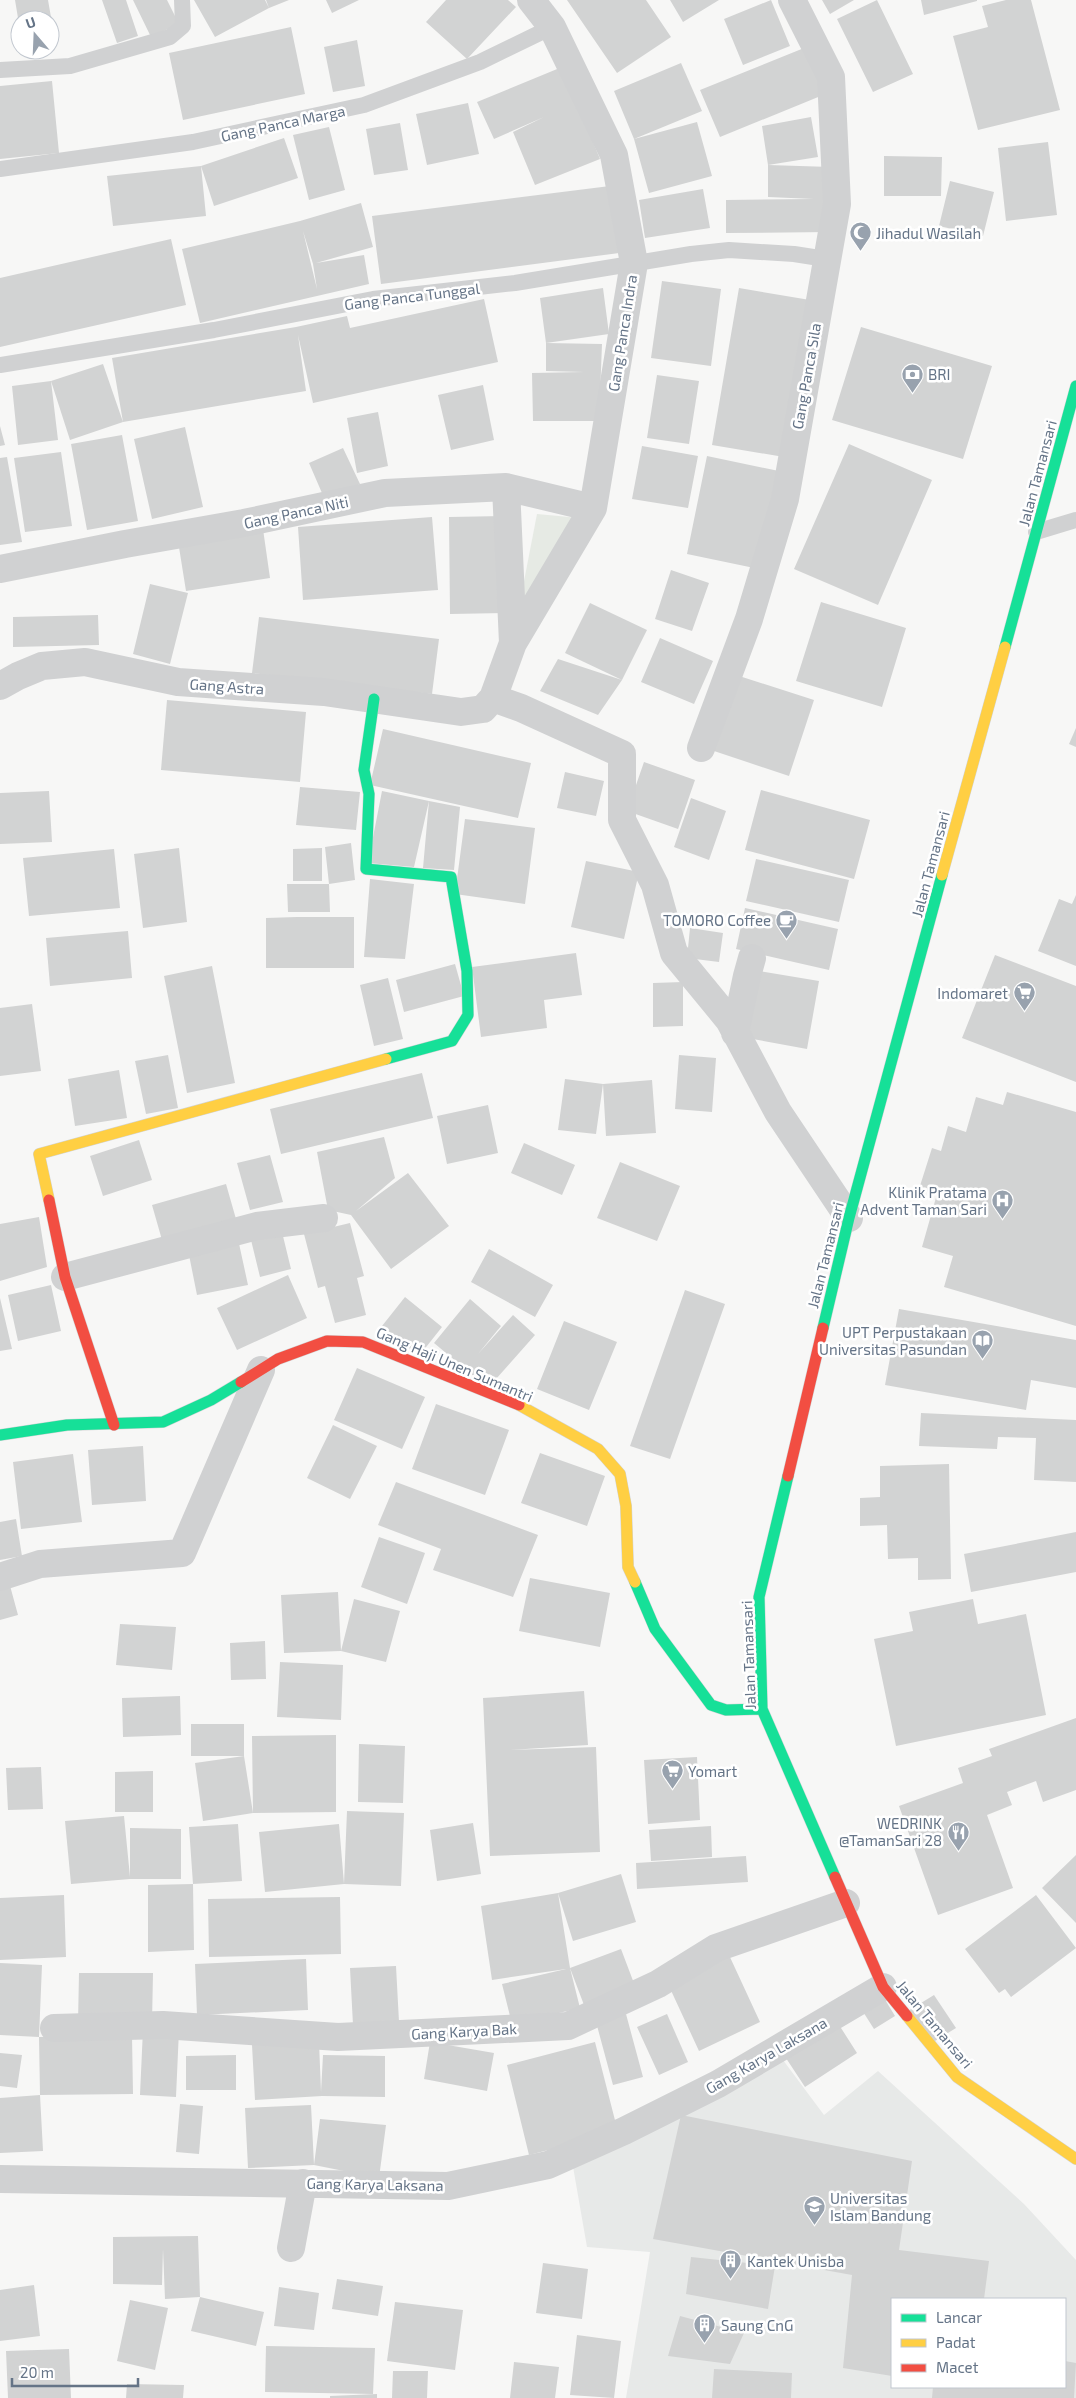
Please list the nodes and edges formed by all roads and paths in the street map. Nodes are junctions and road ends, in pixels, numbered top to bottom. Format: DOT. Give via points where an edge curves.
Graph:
graph roads {
  1 [pos="182,0"];
  2 [pos="532,0"];
  3 [pos="792,0"];
  4 [pos="552,27"];
  5 [pos="0,70"];
  6 [pos="0,169"];
  7 [pos="826,260"];
  8 [pos="634,263"];
  9 [pos="0,365"];
  10 [pos="1076,386"];
  11 [pos="506,487"];
  12 [pos="593,508"];
  13 [pos="1076,520"];
  14 [pos="1036,532"];
  15 [pos="0,569"];
  16 [pos="513,642"];
  17 [pos="0,686"];
  18 [pos="493,698"];
  19 [pos="374,699"];
  20 [pos="701,748"];
  21 [pos="752,958"];
  22 [pos="735,1033"];
  23 [pos="324,1218"];
  24 [pos="849,1218"];
  25 [pos="65,1277"];
  26 [pos="261,1370"];
  27 [pos="114,1425"];
  28 [pos="0,1435"];
  29 [pos="0,1577"];
  30 [pos="762,1709"];
  31 [pos="846,1903"];
  32 [pos="883,1987"];
  33 [pos="54,2028"];
  34 [pos="1076,2159"];
  35 [pos="0,2179"];
  36 [pos="303,2183"];
  37 [pos="291,2248"];
  1 -- 5 [label="lane" via="183,26 170,37 70,66"];
  2 -- 4 [label="street, Gang Panca Indra"];
  3 -- 7 [label="street, Gang Panca Sila" via="830,77 837,204"];
  4 -- 6 [label="lane, Gang Panca Marga" via="480,62 364,105 193,142"];
  4 -- 8 [label="street, Gang Panca Indra" via="614,155"];
  7 -- 8 [label="lane, Gang Panca Tunggal" via="794,254 729,250"];
  7 -- 20 [label="street, Gang Panca Sila" via="785,499 749,619"];
  8 -- 9 [label="lane, Gang Panca Tunggal" via="516,283 373,299 214,330"];
  8 -- 12 [label="street, Gang Panca Indra"];
  10 -- 14 [label="street, Jalan Tamansari"];
  11 -- 12 [label="street, Gang Panca Niti"];
  11 -- 15 [label="street, Gang Panca Niti" via="385,493 244,524"];
  11 -- 16 [label="street"];
  12 -- 16 [label="street"];
  13 -- 14 [label="lane"];
  14 -- 24 [label="street, Jalan Tamansari"];
  16 -- 18 [label="street"];
  17 -- 19 [label="street, Gang Astra" via="42,666 85,662 178,682 324,692"];
  18 -- 19 [label="street, Gang Astra" via="483,709 461,712"];
  18 -- 22 [label="street" via="622,754 622,820 655,885 674,953 729,1020"];
  19 -- 25 [label="street" via="364,770 369,794 366,869 451,877 467,971 468,1015 452,1041 39,1154"];
  21 -- 22 [label="street"];
  22 -- 24 [label="street" via="778,1112"];
  23 -- 25 [label="street" via="258,1226"];
  24 -- 30 [label="street, Jalan Tamansari" via="759,1597"];
  25 -- 27 [label="street"];
  26 -- 27 [label="street, Gang Haji Unen Sumantri" via="211,1400 163,1422"];
  26 -- 29 [label="street" via="182,1553 40,1564"];
  26 -- 30 [label="street, Gang Haji Unen Sumantri" via="278,1359 327,1341 363,1342 512,1401 598,1449 620,1474 626,1506 628,1567 655,1629 711,1705 726,1710"];
  27 -- 28 [label="street, Gang Haji Unen Sumantri" via="67,1425"];
  30 -- 31 [label="street, Jalan Tamansari"];
  31 -- 32 [label="street, Jalan Tamansari"];
  31 -- 33 [label="street, Gang Karya Bak" via="716,1948 658,1984 568,2026 338,2037 163,2026"];
  32 -- 34 [label="street, Jalan Tamansari" via="957,2077"];
  32 -- 36 [label="street, Gang Karya Laksana" via="718,2084 624,2131 548,2164 448,2186"];
  35 -- 36 [label="street, Gang Karya Laksana"];
  36 -- 37 [label="street"];
}
